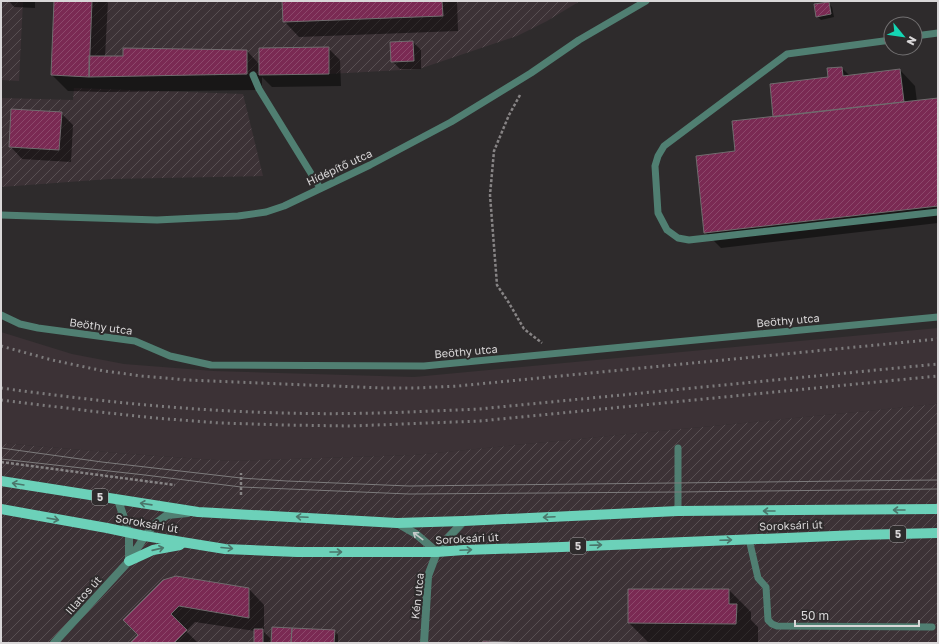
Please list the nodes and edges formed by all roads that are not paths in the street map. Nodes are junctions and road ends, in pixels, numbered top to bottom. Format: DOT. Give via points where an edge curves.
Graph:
graph roads {
  1 [pos="646,1"];
  2 [pos="938,33"];
  3 [pos="923,35"];
  4 [pos="883,41"];
  5 [pos="252,75"];
  6 [pos="320,188"];
  7 [pos="938,212"];
  8 [pos="1,215"];
  9 [pos="2,315"];
  10 [pos="938,317"];
  11 [pos="678,448"];
  12 [pos="1,482"];
  13 [pos="118,500"];
  14 [pos="1,509"];
  15 [pos="938,510"];
  16 [pos="678,511"];
  17 [pos="198,512"];
  18 [pos="464,522"];
  19 [pos="397,523"];
  20 [pos="130,533"];
  21 [pos="938,534"];
  22 [pos="145,536"];
  23 [pos="749,539"];
  24 [pos="188,543"];
  25 [pos="436,552"];
  26 [pos="129,561"];
  27 [pos="932,627"];
  28 [pos="54,643"];
  29 [pos="424,643"];
  1 -- 6 [label="lane, Hídépítő utca" via="579,40 451,122"];
  2 -- 3 [label="lane"];
  4 -- 7 [label="lane" via="787,54 664,146 655,166 658,213 667,230 678,238 689,240"];
  5 -- 6 [label="lane"];
  6 -- 8 [label="lane, Hídépítő utca" via="284,206 266,212 238,216 157,220"];
  9 -- 10 [label="lane, Beöthy utca" via="20,324 38,328 135,341 170,356 211,365 416,366"];
  11 -- 16 [label="lane"];
  13 -- 12 [label="main road, Soroksári út / 5, one-way"];
  17 -- 13 [label="main road, Soroksári út / 5, one-way"];
  13 -- 20 [label="street"];
  14 -- 20 [label="main road, Soroksári út / 5, one-way"];
  15 -- 16 [label="main road, Soroksári út / 5, one-way"];
  16 -- 18 [label="main road, Soroksári út / 5, one-way"];
  19 -- 17 [label="main road, Soroksári út / 5, one-way"];
  17 -- 22 [label="street, Illatos út" via="167,515"];
  18 -- 19 [label="main road, Soroksári út / 5"];
  18 -- 25 [label="street, Kén utca"];
  25 -- 19 [label="street, one-way" via="416,534"];
  20 -- 22 [label="main road, Soroksári út / 5"];
  20 -- 26 [label="street"];
  21 -- 23 [label="main road, Soroksári út / 5"];
  22 -- 24 [label="main road, Soroksári út / 5"];
  22 -- 26 [label="street, Illatos út"];
  25 -- 23 [label="main road, Soroksári út / 5, one-way"];
  23 -- 27 [label="lane" via="758,578 766,587 768,620 772,624"];
  24 -- 25 [label="main road, Soroksári út / 5, one-way" via="297,552"];
  26 -- 24 [label="main road, one-way" via="153,550"];
  25 -- 29 [label="street, Kén utca" via="428,576"];
  26 -- 28 [label="street, Illatos út"];
}
